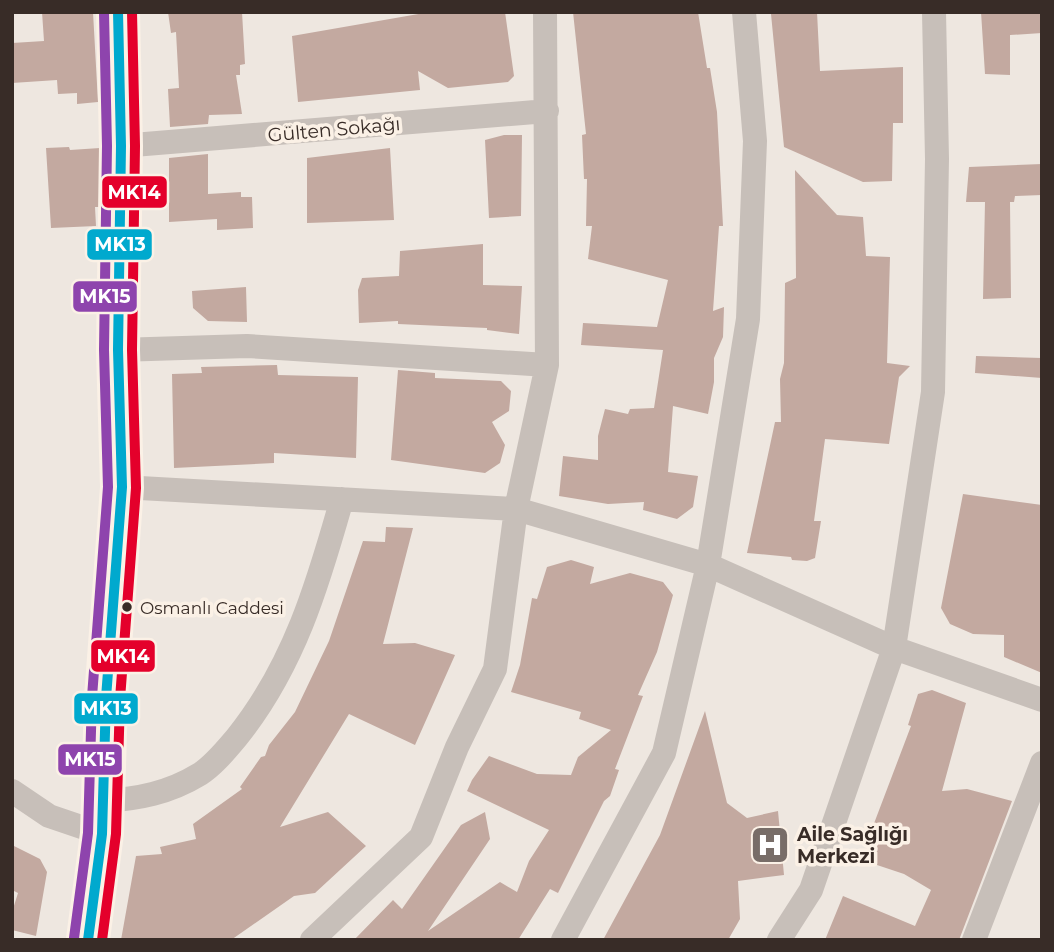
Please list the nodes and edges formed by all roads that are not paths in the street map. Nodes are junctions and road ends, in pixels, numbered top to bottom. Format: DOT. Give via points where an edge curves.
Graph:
graph roads {
  1 [pos="118,12"];
  2 [pos="545,12"];
  3 [pos="744,12"];
  4 [pos="934,12"];
  5 [pos="547,111"];
  6 [pos="121,146"];
  7 [pos="118,350"];
  8 [pos="547,365"];
  9 [pos="122,486"];
  10 [pos="342,499"];
  11 [pos="516,509"];
  12 [pos="708,565"];
  13 [pos="894,648"];
  14 [pos="1042,700"];
  15 [pos="1042,763"];
  16 [pos="12,791"];
  17 [pos="103,801"];
  18 [pos="102,834"];
  19 [pos="88,940"];
  20 [pos="312,940"];
  21 [pos="563,940"];
  22 [pos="779,940"];
  23 [pos="974,940"];
  1 -- 6 [label="main road"];
  2 -- 5 [label="street"];
  3 -- 12 [label="street" via="755,141 748,319"];
  4 -- 13 [label="street" via="933,392"];
  5 -- 6 [label="street, Gülten Sokağı"];
  5 -- 8 [label="street"];
  6 -- 7 [label="main road"];
  7 -- 8 [label="street" via="247,346"];
  7 -- 9 [label="main road"];
  8 -- 11 [label="street"];
  9 -- 10 [label="street"];
  9 -- 17 [label="main road"];
  10 -- 11 [label="street"];
  10 -- 17 [label="street" via="302,628 246,726 202,773 177,787 141,799"];
  11 -- 12 [label="street"];
  11 -- 20 [label="street" via="495,669 421,837"];
  12 -- 13 [label="street"];
  12 -- 21 [label="street" via="664,753"];
  13 -- 14 [label="street"];
  13 -- 22 [label="street" via="810,890"];
  15 -- 23 [label="street"];
  16 -- 18 [label="street" via="49,816"];
  17 -- 18 [label="main road"];
  18 -- 19 [label="main road"];
}
